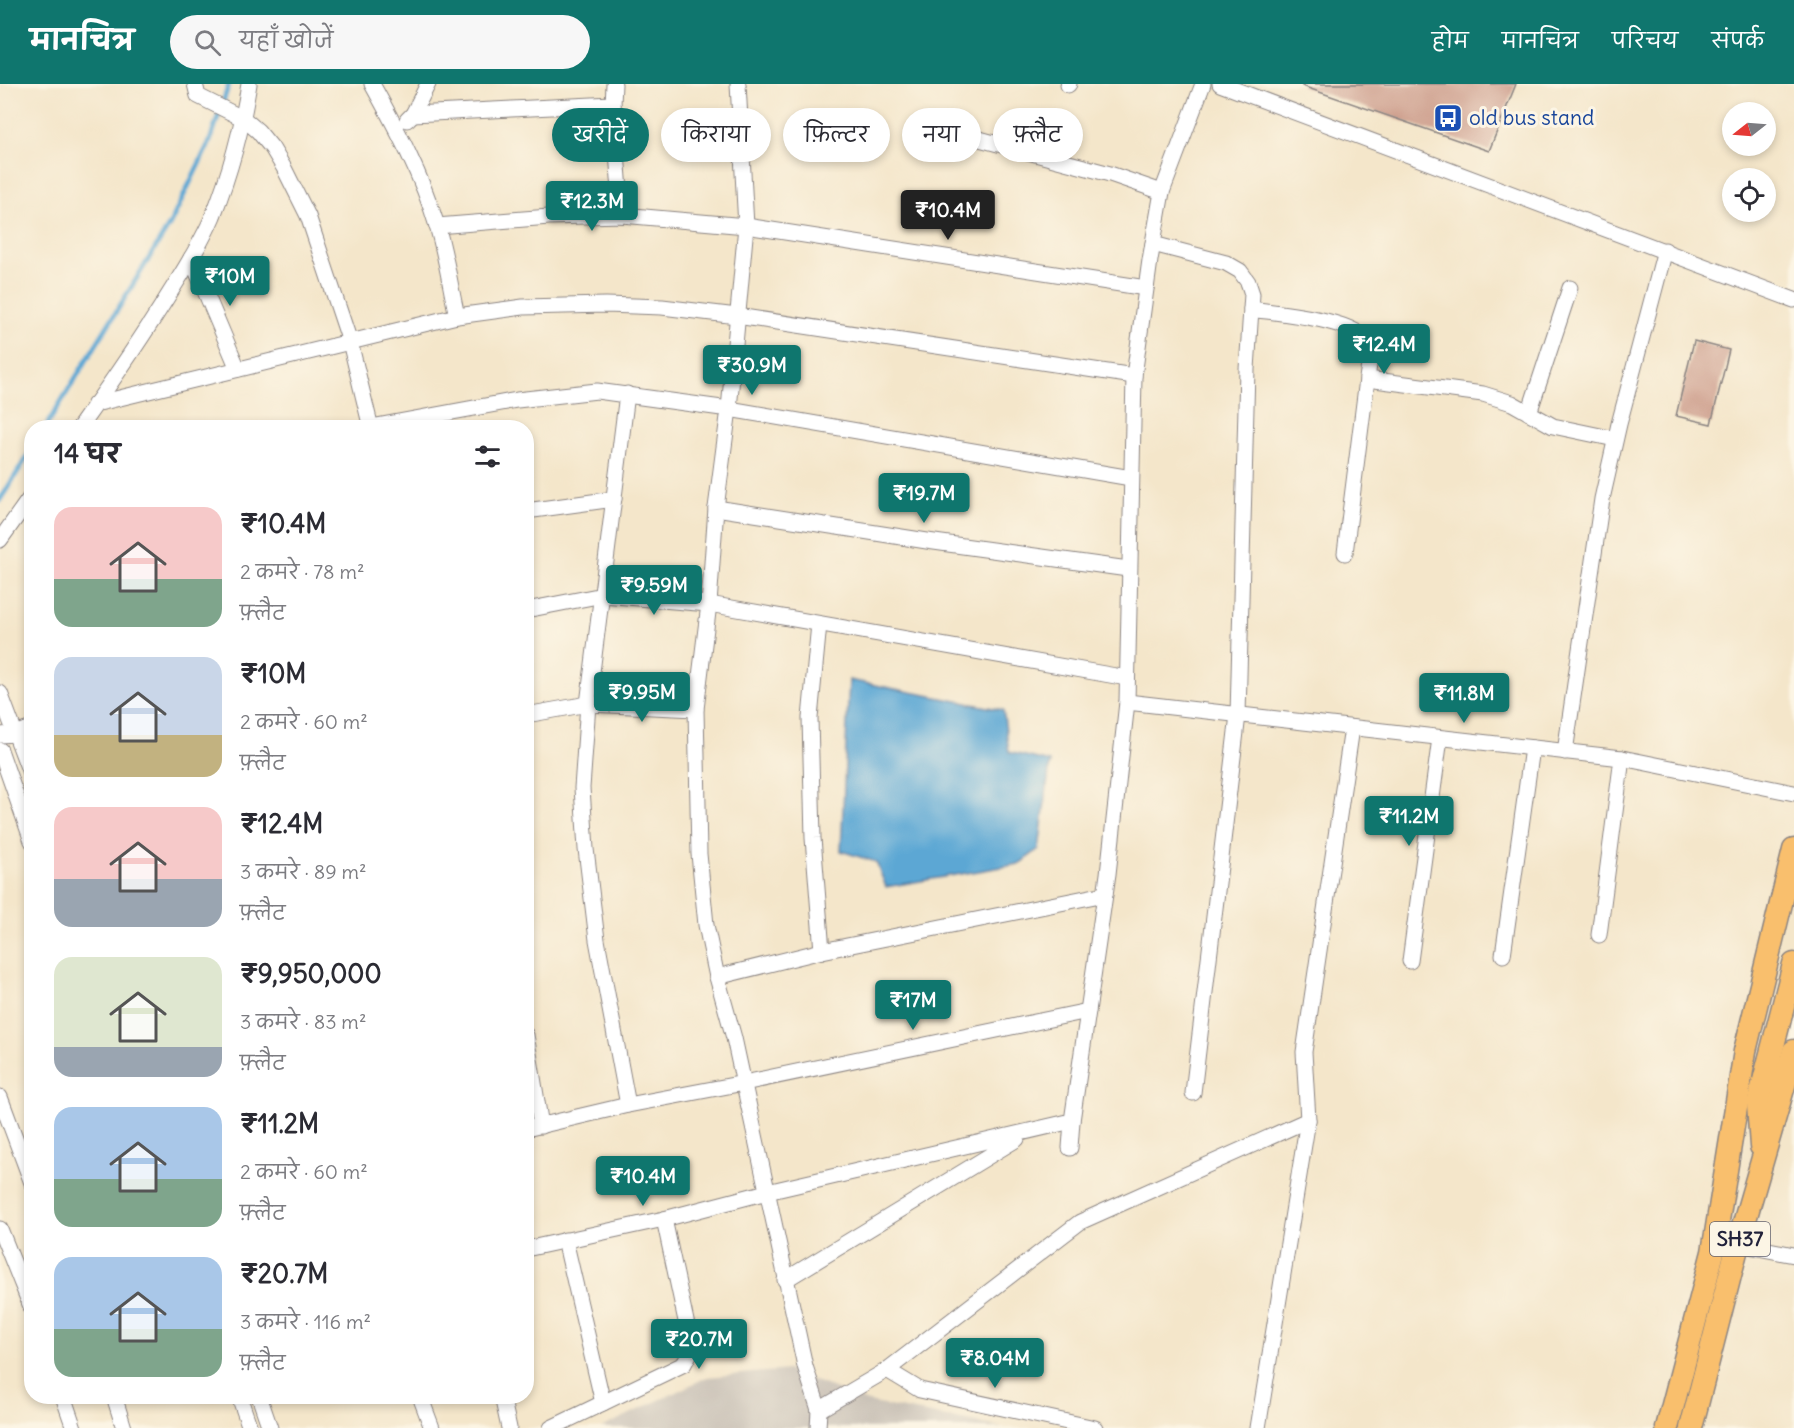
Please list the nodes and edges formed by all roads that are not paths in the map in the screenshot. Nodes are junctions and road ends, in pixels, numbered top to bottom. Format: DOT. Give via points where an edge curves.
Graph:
graph roads {
  1 [pos="195,84"];
  2 [pos="249,84"];
  3 [pos="372,84"];
  4 [pos="428,84"];
  5 [pos="614,84"];
  6 [pos="738,84"];
  7 [pos="1203,84"];
  8 [pos="1220,84"];
  9 [pos="613,104"];
  10 [pos="412,114"];
  11 [pos="240,117"];
  12 [pos="398,130"];
  13 [pos="981,139"];
  14 [pos="1162,192"];
  15 [pos="622,215"];
  16 [pos="437,226"];
  17 [pos="746,226"];
  18 [pos="1153,244"];
  19 [pos="1665,250"];
  20 [pos="191,258"];
  21 [pos="1146,288"];
  22 [pos="1570,288"];
  23 [pos="1794,300"];
  24 [pos="1251,309"];
  25 [pos="457,316"];
  26 [pos="737,316"];
  27 [pos="350,342"];
  28 [pos="238,369"];
  29 [pos="1134,376"];
  30 [pos="1367,379"];
  31 [pos="627,394"];
  32 [pos="95,404"];
  33 [pos="729,409"];
  34 [pos="1529,413"];
  35 [pos="84,420"];
  36 [pos="369,420"];
  37 [pos="409,420"];
  38 [pos="1615,438"];
  39 [pos="1131,478"];
  40 [pos="614,500"];
  41 [pos="24,506"];
  42 [pos="716,508"];
  43 [pos="534,511"];
  44 [pos="0,540"];
  45 [pos="1345,553"];
  46 [pos="1128,569"];
  47 [pos="603,595"];
  48 [pos="709,604"];
  49 [pos="534,608"];
  50 [pos="819,624"];
  51 [pos="1127,678"];
  52 [pos="0,693"];
  53 [pos="1126,702"];
  54 [pos="588,704"];
  55 [pos="696,709"];
  56 [pos="534,714"];
  57 [pos="1238,715"];
  58 [pos="1352,728"];
  59 [pos="24,730"];
  60 [pos="8,735"];
  61 [pos="1440,738"];
  62 [pos="1532,748"];
  63 [pos="0,750"];
  64 [pos="1565,752"];
  65 [pos="1622,758"];
  66 [pos="24,764"];
  67 [pos="1794,793"];
  68 [pos="24,818"];
  69 [pos="1794,850"];
  70 [pos="1106,894"];
  71 [pos="1599,935"];
  72 [pos="822,951"];
  73 [pos="1503,955"];
  74 [pos="1410,961"];
  75 [pos="1794,964"];
  76 [pos="717,977"];
  77 [pos="1088,1011"];
  78 [pos="1794,1051"];
  79 [pos="744,1083"];
  80 [pos="1192,1093"];
  81 [pos="0,1097"];
  82 [pos="1758,1104"];
  83 [pos="628,1105"];
  84 [pos="1308,1120"];
  85 [pos="1072,1121"];
  86 [pos="534,1127"];
  87 [pos="1030,1131"];
  88 [pos="1730,1145"];
  89 [pos="1070,1148"];
  90 [pos="24,1162"];
  91 [pos="1762,1163"];
  92 [pos="767,1192"];
  93 [pos="664,1220"];
  94 [pos="0,1229"];
  95 [pos="565,1240"];
  96 [pos="1738,1244"];
  97 [pos="534,1247"];
  98 [pos="1794,1255"];
  99 [pos="786,1280"];
  100 [pos="24,1289"];
  101 [pos="887,1370"];
  102 [pos="603,1403"];
  103 [pos="66,1404"];
  104 [pos="116,1404"];
  105 [pos="242,1404"];
  106 [pos="262,1404"];
  107 [pos="423,1404"];
  108 [pos="504,1404"];
  109 [pos="819,1410"];
  110 [pos="74,1428"];
  111 [pos="124,1428"];
  112 [pos="250,1428"];
  113 [pos="270,1428"];
  114 [pos="432,1428"];
  115 [pos="509,1428"];
  116 [pos="551,1428"];
  117 [pos="818,1428"];
  118 [pos="1095,1428"];
  119 [pos="1258,1428"];
  120 [pos="1667,1428"];
  121 [pos="1691,1428"];
  1 -- 11 [label="street" via="198,96"];
  2 -- 11 [label="street"];
  3 -- 12 [label="street"];
  4 -- 10 [label="street"];
  5 -- 9 [label="street"];
  6 -- 17 [label="street"];
  7 -- 14 [label="street"];
  8 -- 19 [label="street"];
  9 -- 10 [label="street"];
  9 -- 15 [label="street"];
  10 -- 12 [label="street"];
  11 -- 20 [label="street" via="229,170 212,217"];
  11 -- 27 [label="street" via="272,148 308,216"];
  12 -- 16 [label="street"];
  13 -- 14 [label="street"];
  14 -- 18 [label="street"];
  15 -- 16 [label="street"];
  15 -- 17 [label="street"];
  16 -- 25 [label="street"];
  17 -- 21 [label="street"];
  17 -- 26 [label="street"];
  18 -- 21 [label="street"];
  18 -- 24 [label="street" via="1226,263 1240,271 1252,294"];
  19 -- 23 [label="street"];
  19 -- 38 [label="street"];
  20 -- 28 [label="street"];
  20 -- 32 [label="street"];
  21 -- 29 [label="street"];
  22 -- 34 [label="street"];
  24 -- 30 [label="street" via="1335,322 1358,331 1370,352"];
  24 -- 57 [label="street"];
  25 -- 26 [label="street" via="523,307 606,305"];
  25 -- 27 [label="street"];
  26 -- 29 [label="street"];
  26 -- 33 [label="street"];
  27 -- 28 [label="street"];
  27 -- 36 [label="street"];
  28 -- 32 [label="street"];
  29 -- 39 [label="street"];
  30 -- 34 [label="street" via="1482,394"];
  30 -- 45 [label="street"];
  31 -- 33 [label="street"];
  31 -- 37 [label="street" via="597,391 518,400"];
  31 -- 40 [label="street"];
  32 -- 35 [label="street"];
  33 -- 39 [label="street"];
  33 -- 42 [label="street"];
  34 -- 38 [label="street" via="1553,426"];
  38 -- 64 [label="street" via="1602,499"];
  39 -- 46 [label="street"];
  40 -- 43 [label="street"];
  40 -- 47 [label="street"];
  41 -- 44 [label="street"];
  42 -- 46 [label="street"];
  42 -- 48 [label="street"];
  46 -- 51 [label="street"];
  47 -- 48 [label="street"];
  47 -- 49 [label="street"];
  47 -- 54 [label="street"];
  48 -- 50 [label="street"];
  48 -- 55 [label="street"];
  50 -- 51 [label="street"];
  50 -- 72 [label="street" via="810,718 813,838"];
  51 -- 53 [label="street"];
  52 -- 60 [label="street"];
  53 -- 57 [label="street"];
  53 -- 70 [label="street"];
  54 -- 55 [label="street"];
  54 -- 56 [label="street"];
  54 -- 83 [label="street" via="582,788 586,849 597,940"];
  55 -- 76 [label="street" via="699,854 706,925"];
  57 -- 58 [label="street"];
  57 -- 80 [label="street"];
  58 -- 61 [label="street"];
  58 -- 84 [label="street" via="1304,1052"];
  59 -- 60 [label="street"];
  60 -- 66 [label="street"];
  61 -- 62 [label="street"];
  61 -- 74 [label="street"];
  62 -- 64 [label="street"];
  62 -- 73 [label="street"];
  63 -- 68 [label="street"];
  64 -- 65 [label="street"];
  65 -- 67 [label="street"];
  65 -- 71 [label="street"];
  69 -- 88 [label="main road" via="1745,1051"];
  70 -- 72 [label="street"];
  70 -- 77 [label="street"];
  72 -- 76 [label="street"];
  75 -- 82 [label="main road"];
  76 -- 79 [label="street"];
  77 -- 79 [label="street"];
  77 -- 85 [label="street"];
  78 -- 91 [label="main road, SH37"];
  79 -- 83 [label="street"];
  79 -- 92 [label="street"];
  81 -- 90 [label="street"];
  82 -- 88 [label="main road"];
  82 -- 91 [label="main road"];
  83 -- 86 [label="street"];
  84 -- 101 [label="street" via="1080,1222"];
  84 -- 119 [label="street"];
  85 -- 87 [label="street"];
  85 -- 89 [label="street"];
  87 -- 92 [label="street"];
  87 -- 99 [label="street"];
  88 -- 120 [label="main road" via="1713,1252"];
  91 -- 96 [label="main road, SH37"];
  92 -- 93 [label="street"];
  92 -- 99 [label="street"];
  93 -- 95 [label="street"];
  93 -- 102 [label="street" via="692,1349 684,1364"];
  94 -- 100 [label="street"];
  95 -- 97 [label="street"];
  95 -- 102 [label="street"];
  96 -- 98 [label="street"];
  96 -- 121 [label="main road, SH37"];
  99 -- 109 [label="street"];
  101 -- 109 [label="street"];
  101 -- 118 [label="street" via="920,1390"];
  102 -- 116 [label="street"];
  103 -- 110 [label="street"];
  104 -- 111 [label="street"];
  105 -- 112 [label="street"];
  106 -- 113 [label="street"];
  107 -- 114 [label="street"];
  108 -- 115 [label="street"];
  109 -- 117 [label="street"];
}
